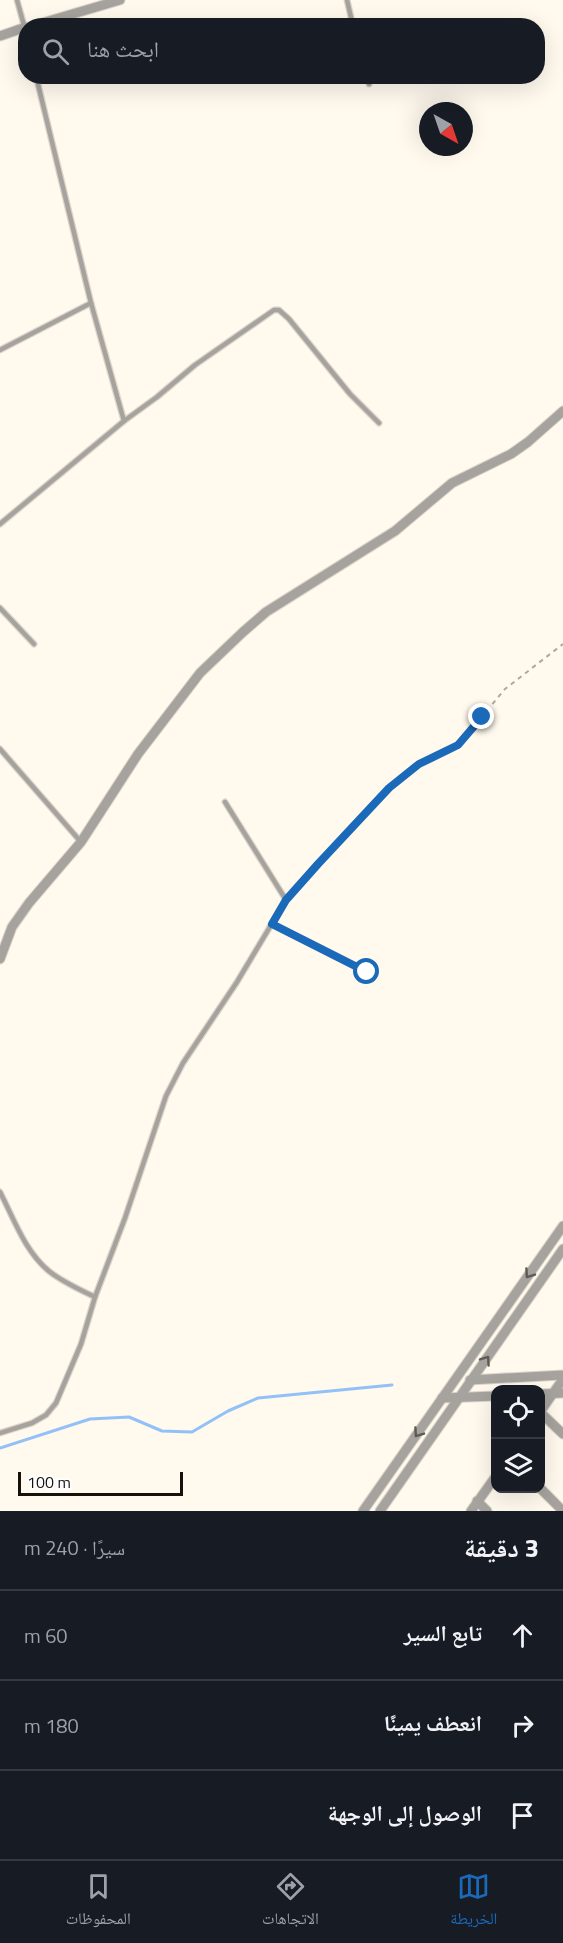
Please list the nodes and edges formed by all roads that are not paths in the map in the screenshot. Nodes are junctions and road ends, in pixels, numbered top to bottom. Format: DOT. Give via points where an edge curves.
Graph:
graph roads {
  1 [pos="17,0"];
  2 [pos="347,0"];
  3 [pos="113,1"];
  4 [pos="23,18"];
  5 [pos="59,18"];
  6 [pos="351,18"];
  7 [pos="18,31"];
  8 [pos="0,36"];
  9 [pos="38,84"];
  10 [pos="92,303"];
  11 [pos="0,350"];
  12 [pos="563,411"];
  13 [pos="124,421"];
  14 [pos="379,423"];
  15 [pos="0,524"];
  16 [pos="0,608"];
  17 [pos="34,644"];
  18 [pos="0,749"];
  19 [pos="225,802"];
  20 [pos="81,842"];
  21 [pos="272,924"];
  22 [pos="0,959"];
  23 [pos="367,972"];
  24 [pos="0,1192"];
  25 [pos="563,1226"];
  26 [pos="563,1249"];
  27 [pos="95,1297"];
  28 [pos="563,1377"];
  29 [pos="472,1380"];
  30 [pos="454,1381"];
  31 [pos="558,1393"];
  32 [pos="491,1396"];
  33 [pos="460,1397"];
  34 [pos="442,1398"];
  35 [pos="545,1407"];
  36 [pos="545,1417"];
  37 [pos="0,1433"];
  38 [pos="563,1434"];
  39 [pos="491,1482"];
  40 [pos="545,1493"];
  41 [pos="477,1502"];
  42 [pos="363,1511"];
  43 [pos="380,1511"];
  44 [pos="471,1511"];
  45 [pos="487,1511"];
  46 [pos="563,1511"];
  1 -- 4 [label="lane"];
  2 -- 6 [label="lane"];
  3 -- 5 [label="street"];
  7 -- 8 [label="street"];
  9 -- 10 [label="lane"];
  10 -- 11 [label="lane"];
  10 -- 13 [label="lane"];
  12 -- 20 [label="street" via="511,454 452,483 395,531 282,602 243,632 200,673 178,701"];
  13 -- 14 [label="lane" via="212,352 270,311 279,310"];
  13 -- 15 [label="lane"];
  16 -- 17 [label="lane"];
  18 -- 20 [label="lane"];
  19 -- 21 [label="lane" via="286,900"];
  20 -- 22 [label="street" via="12,927"];
  21 -- 23 [label="lane"];
  21 -- 27 [label="lane" via="166,1096"];
  24 -- 27 [label="lane" via="39,1261 53,1274"];
  25 -- 30 [label="street, one-way"];
  29 -- 26 [label="street, one-way"];
  27 -- 37 [label="lane" via="81,1344 56,1402 39,1419"];
  28 -- 29 [label="street"];
  28 -- 31 [label="street"];
  29 -- 30 [label="street"];
  29 -- 33 [label="street"];
  30 -- 34 [label="street"];
  31 -- 35 [label="street"];
  32 -- 33 [label="street"];
  33 -- 34 [label="street"];
  33 -- 43 [label="street"];
  34 -- 42 [label="street, one-way"];
  36 -- 38 [label="street"];
  39 -- 41 [label="street"];
  40 -- 46 [label="street"];
  41 -- 44 [label="street"];
  41 -- 45 [label="street"];
}
